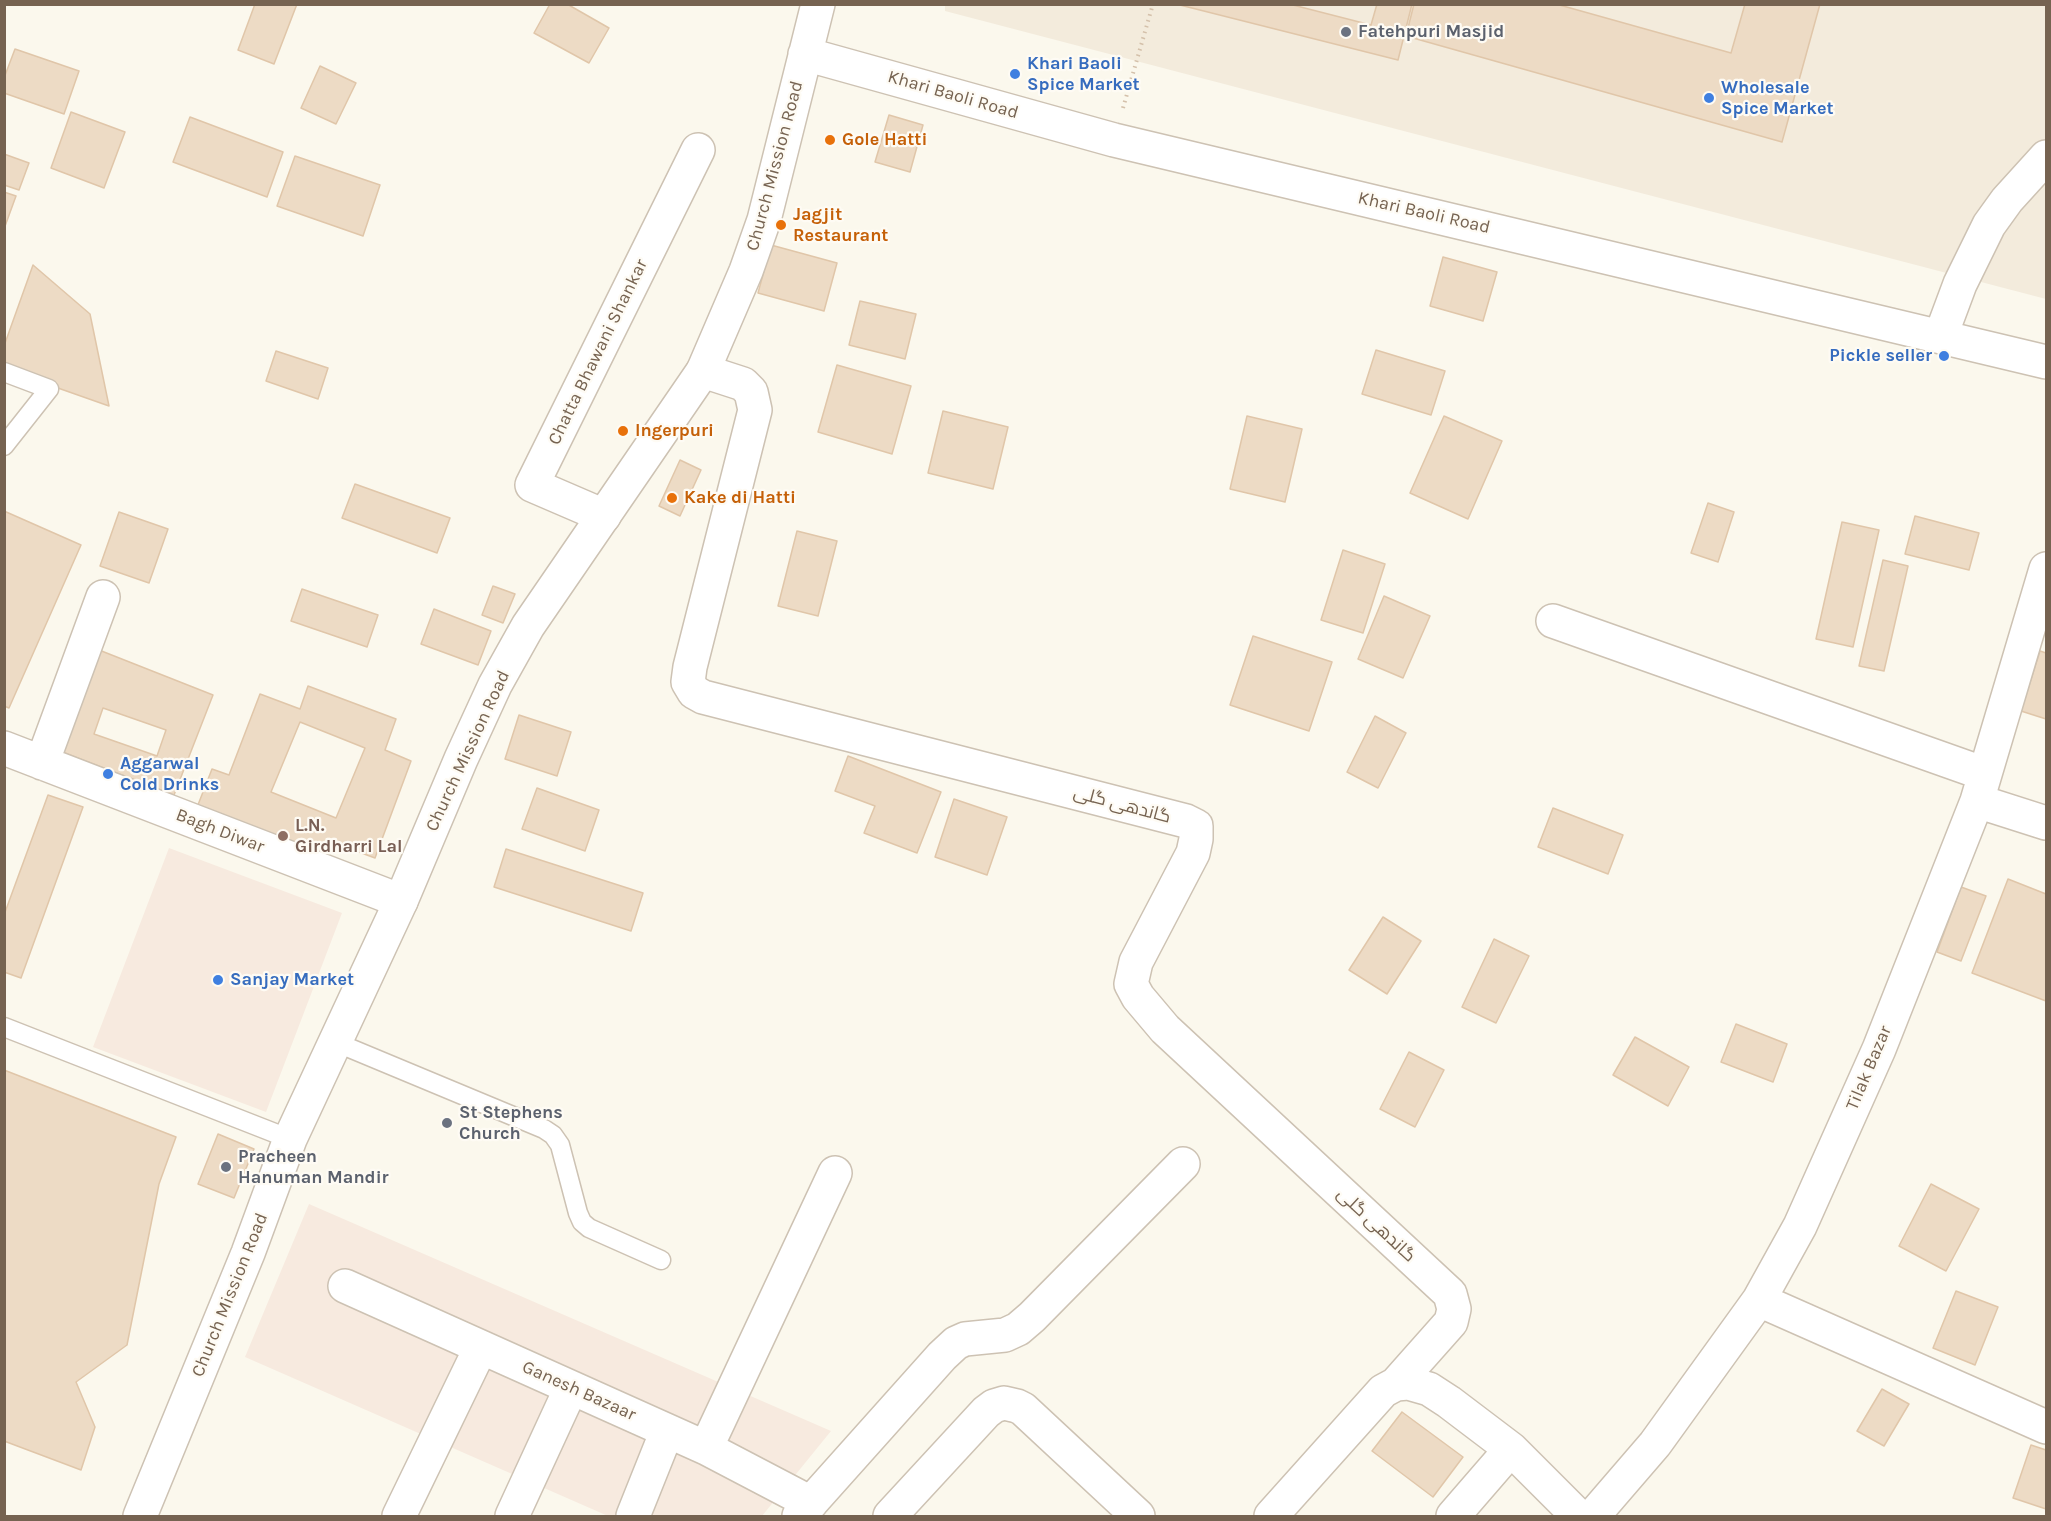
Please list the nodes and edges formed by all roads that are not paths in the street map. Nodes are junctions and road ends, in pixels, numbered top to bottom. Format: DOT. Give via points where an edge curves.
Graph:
graph roads {
  1 [pos="818,4"];
  2 [pos="805,54"];
  3 [pos="699,150"];
  4 [pos="2046,157"];
  5 [pos="1941,335"];
  6 [pos="2046,362"];
  7 [pos="703,371"];
  8 [pos="4,372"];
  9 [pos="4,446"];
  10 [pos="604,516"];
  11 [pos="2046,569"];
  12 [pos="103,597"];
  13 [pos="1553,621"];
  14 [pos="4,748"];
  15 [pos="42,763"];
  16 [pos="1981,787"];
  17 [pos="2046,823"];
  18 [pos="401,901"];
  19 [pos="4,1027"];
  20 [pos="335,1042"];
  21 [pos="290,1139"];
  22 [pos="1183,1164"];
  23 [pos="835,1173"];
  24 [pos="661,1260"];
  25 [pos="345,1286"];
  26 [pos="1759,1300"];
  27 [pos="481,1347"];
  28 [pos="1396,1384"];
  29 [pos="571,1388"];
  30 [pos="2046,1427"];
  31 [pos="667,1431"];
  32 [pos="706,1448"];
  33 [pos="1511,1449"];
  34 [pos="805,1510"];
  35 [pos="140,1516"];
  36 [pos="399,1516"];
  37 [pos="512,1516"];
  38 [pos="633,1516"];
  39 [pos="890,1516"];
  40 [pos="1138,1516"];
  41 [pos="1271,1516"];
  42 [pos="1453,1516"];
  43 [pos="1578,1516"];
  44 [pos="1593,1516"];
  1 -- 2 [label="street, Church Mission Road"];
  2 -- 5 [label="street, Khari Baoli Road" via="1114,140"];
  2 -- 7 [label="street, Church Mission Road" via="764,220"];
  3 -- 10 [label="street, Chatta Bhawani Shankar" via="532,485"];
  4 -- 5 [label="street" via="1989,225"];
  5 -- 6 [label="street, Khari Baoli Road"];
  7 -- 10 [label="street, Church Mission Road"];
  7 -- 28 [label="street, گاندھی گلی" via="744,384 751,392 755,411 688,674 694,692 1196,826 1193,853 1136,962 1131,984 1165,1029 1450,1294 1454,1309 1451,1322"];
  8 -- 9 [label="lane" via="49,389"];
  10 -- 18 [label="street, Church Mission Road" via="528,626 495,685"];
  11 -- 16 [label="street, Tilak Bazar"];
  12 -- 15 [label="street"];
  13 -- 16 [label="street"];
  14 -- 15 [label="street, Bagh Diwar"];
  15 -- 18 [label="street, Bagh Diwar"];
  16 -- 17 [label="street"];
  16 -- 26 [label="street, Tilak Bazar" via="1879,1049 1800,1226"];
  18 -- 20 [label="street, Church Mission Road"];
  19 -- 21 [label="lane"];
  20 -- 21 [label="street, Church Mission Road"];
  20 -- 24 [label="lane" via="544,1129 560,1145 582,1221 589,1228"];
  21 -- 35 [label="street, Church Mission Road" via="248,1253"];
  22 -- 34 [label="street" via="1018,1329 956,1343"];
  23 -- 32 [label="street"];
  25 -- 27 [label="street, Ganesh Bazaar"];
  26 -- 30 [label="street"];
  26 -- 44 [label="street, Tilak Bazar" via="1655,1443"];
  27 -- 29 [label="street, Ganesh Bazaar"];
  27 -- 36 [label="street"];
  28 -- 33 [label="street" via="1429,1389"];
  28 -- 41 [label="street" via="1383,1392"];
  29 -- 31 [label="street, Ganesh Bazaar"];
  29 -- 37 [label="street"];
  31 -- 32 [label="street, Ganesh Bazaar"];
  31 -- 38 [label="street"];
  32 -- 34 [label="street, Ganesh Bazaar"];
  33 -- 42 [label="street"];
  33 -- 43 [label="street"];
  39 -- 40 [label="street" via="986,1412 1004,1403 1023,1409"];
}
